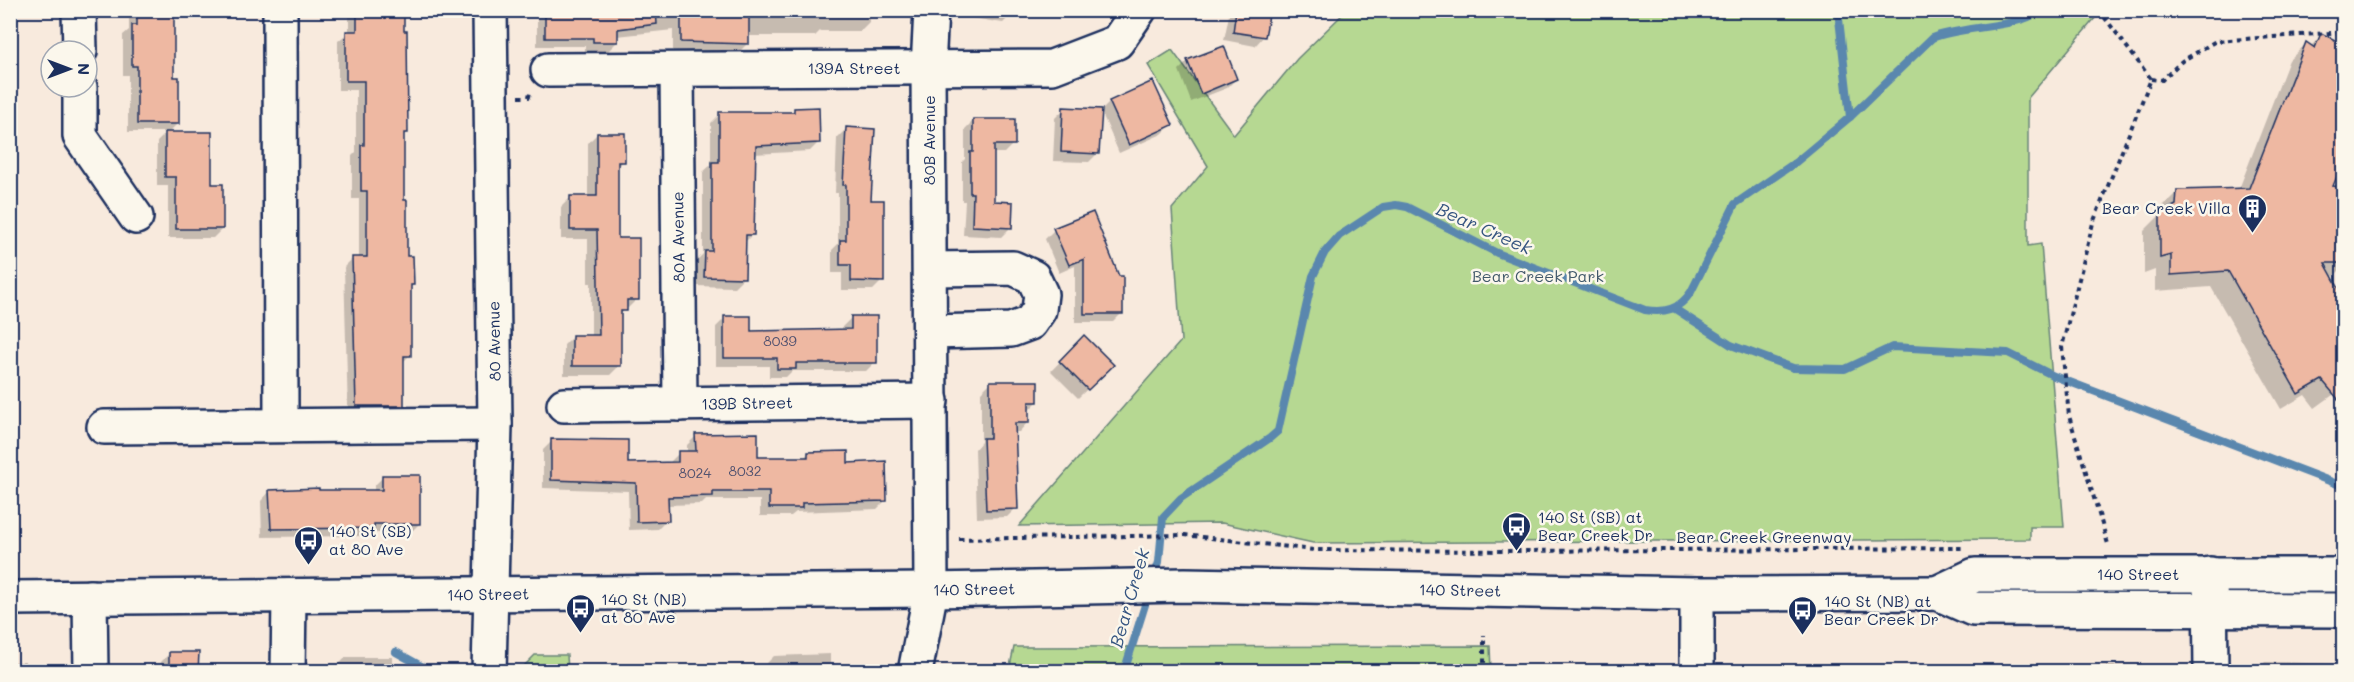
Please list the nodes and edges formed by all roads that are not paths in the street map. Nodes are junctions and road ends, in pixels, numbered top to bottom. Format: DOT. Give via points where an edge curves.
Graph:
graph roads {
  1 [pos="79,10"];
  2 [pos="280,10"];
  3 [pos="490,10"];
  4 [pos="931,10"];
  5 [pos="1139,10"];
  6 [pos="80,39"];
  7 [pos="928,68"];
  8 [pos="548,70"];
  9 [pos="677,70"];
  10 [pos="80,99"];
  11 [pos="136,217"];
  12 [pos="930,269"];
  13 [pos="931,332"];
  14 [pos="931,401"];
  15 [pos="680,404"];
  16 [pos="564,405"];
  17 [pos="495,424"];
  18 [pos="281,425"];
  19 [pos="104,427"];
  20 [pos="2210,574"];
  21 [pos="2343,575"];
  22 [pos="931,591"];
  23 [pos="1937,593"];
  24 [pos="491,594"];
  25 [pos="1697,594"];
  26 [pos="289,596"];
  27 [pos="90,597"];
  28 [pos="10,598"];
  29 [pos="2210,610"];
  30 [pos="2343,610"];
  31 [pos="91,672"];
  32 [pos="288,672"];
  33 [pos="489,672"];
  34 [pos="915,672"];
  35 [pos="1697,672"];
  36 [pos="2211,672"];
  1 -- 6 [label="street"];
  2 -- 18 [label="street"];
  3 -- 17 [label="street, 80 Avenue"];
  4 -- 7 [label="street, 80B Avenue"];
  5 -- 7 [label="street, 139A Street" via="1117,42 1052,67"];
  7 -- 9 [label="street, 139A Street"];
  7 -- 12 [label="street, 80B Avenue"];
  8 -- 9 [label="street, 139A Street"];
  9 -- 15 [label="street, 80A Avenue"];
  10 -- 11 [label="street" via="80,136"];
  12 -- 13 [label="street, 80B Avenue"];
  12 -- 13 [label="street" via="1013,268 1033,277 1041,294 1039,310 1030,323 1011,330"];
  13 -- 14 [label="street, 80B Avenue"];
  14 -- 15 [label="street, 139B Street"];
  14 -- 22 [label="street, 80B Avenue"];
  15 -- 16 [label="street, 139B Street"];
  17 -- 18 [label="street"];
  17 -- 24 [label="street, 80 Avenue"];
  18 -- 19 [label="street"];
  20 -- 21 [label="street, 140 Street"];
  20 -- 23 [label="street, 140 Street" via="1975,575"];
  20 -- 29 [label="street"];
  22 -- 24 [label="street, 140 Street"];
  22 -- 25 [label="street, 140 Street" via="1185,585"];
  22 -- 34 [label="street, 80B Avenue"];
  23 -- 25 [label="street, 140 Street"];
  23 -- 29 [label="street, 140 Street" via="1973,609"];
  24 -- 26 [label="street, 140 Street"];
  24 -- 33 [label="street, 80 Avenue"];
  25 -- 35 [label="street"];
  26 -- 27 [label="street, 140 Street"];
  26 -- 32 [label="street"];
  27 -- 28 [label="street, 140 Street"];
  27 -- 31 [label="street"];
  29 -- 30 [label="street, 140 Street"];
  29 -- 36 [label="street"];
}
